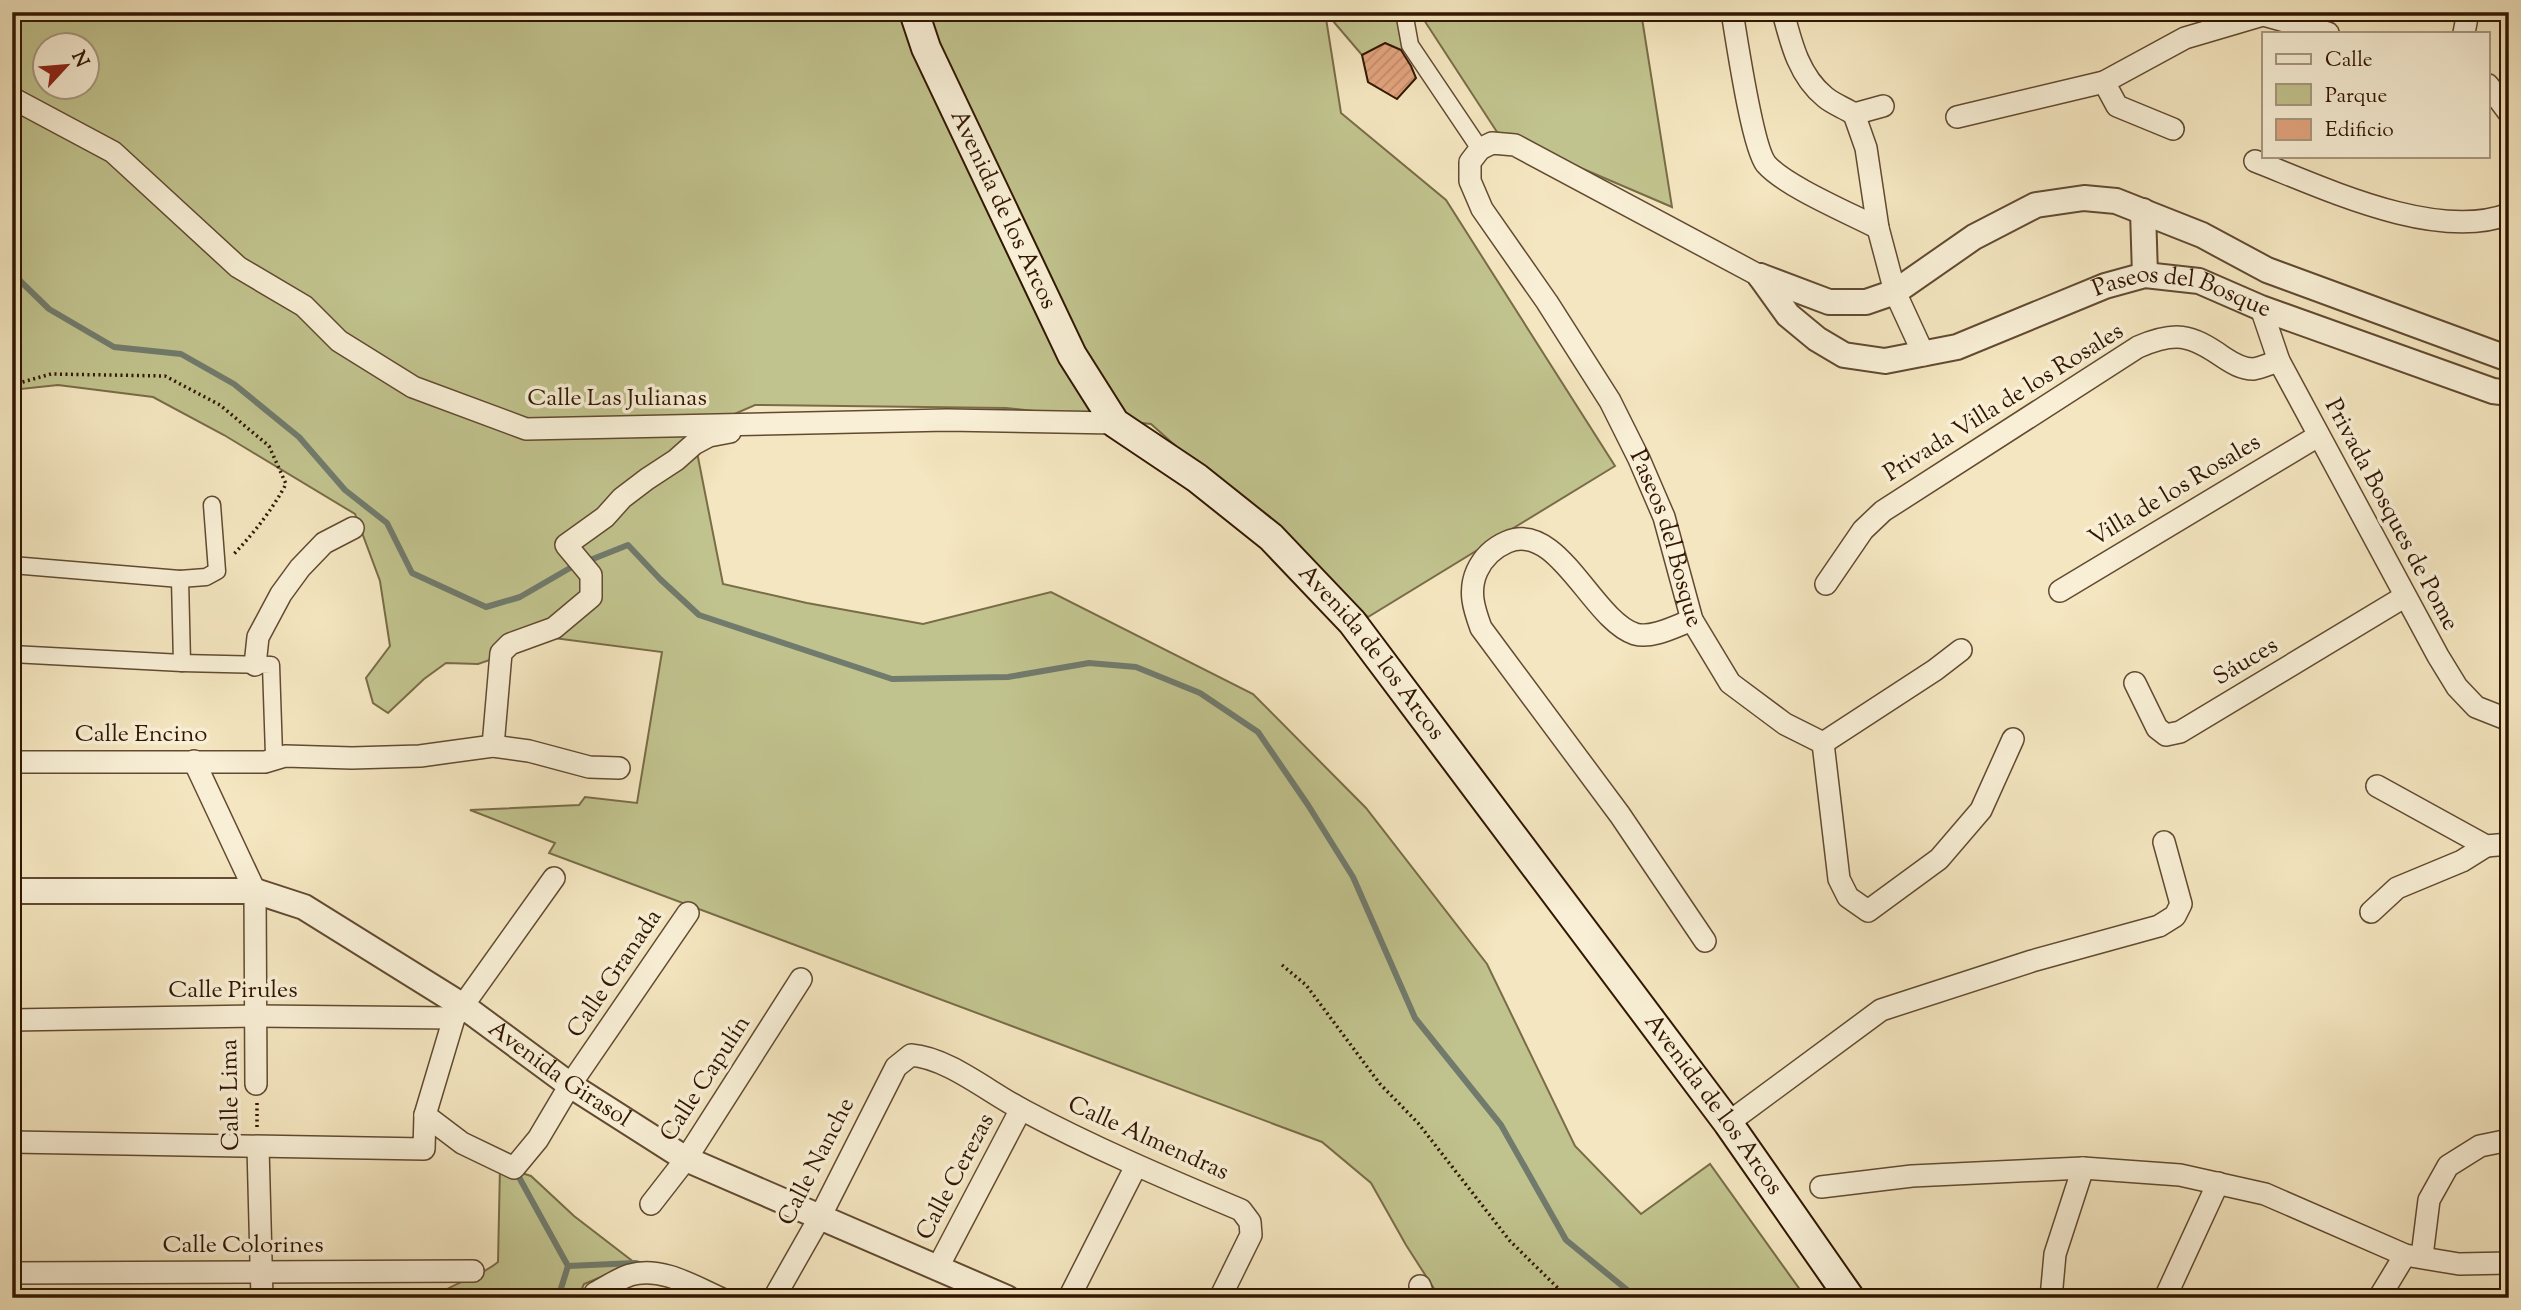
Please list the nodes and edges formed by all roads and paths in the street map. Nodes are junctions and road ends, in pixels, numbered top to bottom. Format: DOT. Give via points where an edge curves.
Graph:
graph roads {
  1 [pos="914,12"];
  2 [pos="1404,12"];
  3 [pos="1732,12"];
  4 [pos="1783,12"];
  5 [pos="2468,12"];
  6 [pos="2324,32"];
  7 [pos="2465,32"];
  8 [pos="2104,82"];
  9 [pos="2490,88"];
  10 [pos="12,98"];
  11 [pos="1883,106"];
  12 [pos="2509,113"];
  13 [pos="1854,114"];
  14 [pos="1957,117"];
  15 [pos="2173,129"];
  16 [pos="1480,149"];
  17 [pos="2255,162"];
  18 [pos="2143,211"];
  19 [pos="2509,214"];
  20 [pos="1878,228"];
  21 [pos="2145,275"];
  22 [pos="1760,276"];
  23 [pos="1895,292"];
  24 [pos="2261,308"];
  25 [pos="1924,355"];
  26 [pos="2509,359"];
  27 [pos="2279,360"];
  28 [pos="12,385"];
  29 [pos="2509,393"];
  30 [pos="768,423"];
  31 [pos="1115,423"];
  32 [pos="2318,436"];
  33 [pos="212,505"];
  34 [pos="353,528"];
  35 [pos="12,565"];
  36 [pos="218,571"];
  37 [pos="180,579"];
  38 [pos="1826,584"];
  39 [pos="2060,591"];
  40 [pos="2404,597"];
  41 [pos="1692,620"];
  42 [pos="1961,650"];
  43 [pos="12,654"];
  44 [pos="182,663"];
  45 [pos="263,665"];
  46 [pos="2135,682"];
  47 [pos="2509,720"];
  48 [pos="2013,739"];
  49 [pos="1823,743"];
  50 [pos="493,746"];
  51 [pos="270,759"];
  52 [pos="194,761"];
  53 [pos="12,762"];
  54 [pos="619,768"];
  55 [pos="2377,786"];
  56 [pos="2164,842"];
  57 [pos="2509,844"];
  58 [pos="2486,846"];
  59 [pos="554,878"];
  60 [pos="12,891"];
  61 [pos="255,891"];
  62 [pos="2371,912"];
  63 [pos="688,913"];
  64 [pos="1705,941"];
  65 [pos="1282,965"];
  66 [pos="801,979"];
  67 [pos="458,1012"];
  68 [pos="256,1016"];
  69 [pos="12,1020"];
  70 [pos="911,1055"];
  71 [pos="256,1084"];
  72 [pos="570,1085"];
  73 [pos="1021,1109"];
  74 [pos="425,1115"];
  75 [pos="1728,1123"];
  76 [pos="2509,1140"];
  77 [pos="12,1143"];
  78 [pos="257,1147"];
  79 [pos="686,1159"];
  80 [pos="1136,1166"];
  81 [pos="2083,1168"];
  82 [pos="2218,1183"];
  83 [pos="1821,1187"];
  84 [pos="651,1203"];
  85 [pos="821,1216"];
  86 [pos="2414,1256"];
  87 [pos="2509,1263"];
  88 [pos="937,1269"];
  89 [pos="473,1270"];
  90 [pos="12,1273"];
  91 [pos="261,1273"];
  92 [pos="775,1297"];
  93 [pos="262,1298"];
  94 [pos="593,1298"];
  95 [pos="720,1298"];
  96 [pos="1007,1298"];
  97 [pos="1069,1298"];
  98 [pos="1220,1298"];
  99 [pos="1568,1298"];
  100 [pos="1850,1298"];
  101 [pos="2051,1298"];
  102 [pos="2165,1298"];
  103 [pos="2379,1298"];
  1 -- 31 [label="main road, Avenida de los Arcos" via="931,59 1072,355"];
  2 -- 16 [label="street" via="1410,45"];
  3 -- 20 [label="street" via="1765,162 1786,180"];
  4 -- 13 [label="street" via="1804,73 1825,97"];
  5 -- 7 [label="street"];
  6 -- 8 [label="street" via="2263,15 2185,37"];
  8 -- 14 [label="street"];
  8 -- 15 [label="street" via="2117,106"];
  9 -- 12 [label="street"];
  10 -- 30 [label="street, Calle Las Julianas" via="113,152 239,267 304,306 339,341 413,387 526,429"];
  11 -- 13 [label="street"];
  13 -- 20 [label="street" via="1866,148"];
  16 -- 22 [label="street, Paseos del Bosque" via="1492,143 1515,145"];
  16 -- 41 [label="street, Paseos del Bosque" via="1470,162 1470,181 1482,209 1610,401 1664,517"];
  17 -- 19 [label="street" via="2369,206 2451,223"];
  18 -- 21 [label="street"];
  18 -- 23 [label="street, Paseos del Bosque" via="2116,201 2084,198 2036,205 1974,237"];
  18 -- 26 [label="street, Paseos del Bosque" via="2202,235 2267,270"];
  20 -- 23 [label="street"];
  21 -- 24 [label="street, Paseos del Bosque" via="2199,281"];
  21 -- 25 [label="street, Paseos del Bosque" via="2105,286 1957,347"];
  22 -- 23 [label="street, Paseos del Bosque" via="1829,302 1866,302"];
  22 -- 25 [label="street, Paseos del Bosque" via="1788,315 1844,355 1885,361"];
  23 -- 25 [label="street"];
  24 -- 27 [label="street, Privada Bosques de Pome"];
  24 -- 29 [label="street, Paseos del Bosque"];
  27 -- 32 [label="street, Privada Bosques de Pome"];
  27 -- 38 [label="street, Privada Villa de los Rosales" via="2253,369 2236,366 2180,336 2158,338 2138,347 1883,511 1863,530"];
  28 -- 36 [label="path" via="51,374 165,376 220,405 269,446 286,484 275,505"];
  30 -- 31 [label="street, Calle Las Julianas"];
  30 -- 50 [label="street" via="709,436 694,444 566,545 591,575 591,597 554,628 510,644 501,653"];
  31 -- 75 [label="main road, Avenida de los Arcos" via="1198,478 1271,537 1352,622"];
  32 -- 39 [label="street, Villa de los Rosales"];
  32 -- 40 [label="street, Privada Bosques de Pome"];
  33 -- 36 [label="street"];
  34 -- 45 [label="street" via="324,543 281,594 258,637"];
  35 -- 37 [label="street"];
  36 -- 37 [label="street"];
  37 -- 44 [label="street"];
  40 -- 46 [label="street, Sáuces" via="2180,732 2166,735 2157,728"];
  40 -- 47 [label="street, Privada Bosques de Pome" via="2457,687 2476,707"];
  41 -- 49 [label="street" via="1730,683 1785,724"];
  41 -- 64 [label="street, Paseos del Bosque" via="1637,635 1617,624 1561,560 1536,541 1518,538 1503,543 1486,555 1475,574 1471,601 1481,628 1620,815"];
  42 -- 49 [label="street"];
  43 -- 44 [label="street"];
  44 -- 45 [label="street"];
  45 -- 51 [label="street" via="274,755"];
  48 -- 49 [label="street" via="1982,810 1939,859 1868,911 1848,897 1839,879"];
  50 -- 51 [label="street, Calle Encino" via="420,756"];
  50 -- 54 [label="street, Calle Encino" via="589,767"];
  51 -- 52 [label="street, Calle Encino"];
  52 -- 53 [label="street, Calle Encino"];
  52 -- 61 [label="street"];
  55 -- 58 [label="street"];
  56 -- 75 [label="street" via="2181,904 2175,916 2159,926 1881,1010"];
  57 -- 58 [label="street"];
  58 -- 62 [label="street" via="2397,888"];
  59 -- 67 [label="street"];
  60 -- 61 [label="street, Avenida Girasol"];
  61 -- 67 [label="street, Avenida Girasol" via="304,907"];
  61 -- 68 [label="street, Calle Lima"];
  63 -- 72 [label="street, Calle Granada"];
  65 -- 99 [label="path" via="1306,985 1380,1084 1418,1123 1510,1241"];
  66 -- 79 [label="street, Calle Capulín"];
  67 -- 68 [label="street, Calle Pirules"];
  67 -- 72 [label="street, Avenida Girasol"];
  67 -- 74 [label="street"];
  68 -- 69 [label="street, Calle Pirules"];
  68 -- 71 [label="street, Calle Lima"];
  70 -- 73 [label="street, Calle Almendras" via="929,1056"];
  70 -- 85 [label="street, Calle Nanche" via="896,1068"];
  71 -- 78 [label="path, Calle Lima"];
  72 -- 74 [label="street, Calle Granada" via="514,1168 462,1143"];
  72 -- 79 [label="street, Avenida Girasol"];
  73 -- 80 [label="street, Calle Almendras"];
  73 -- 88 [label="street, Calle Cerezas"];
  74 -- 78 [label="street" via="425,1149"];
  75 -- 100 [label="main road, Avenida de los Arcos"];
  76 -- 86 [label="street" via="2480,1146 2448,1166 2429,1200"];
  77 -- 78 [label="street"];
  78 -- 91 [label="street, Calle Lima"];
  79 -- 84 [label="street, Calle Capulín"];
  79 -- 85 [label="street, Avenida Girasol"];
  80 -- 97 [label="street"];
  80 -- 98 [label="street, Calle Almendras" via="1241,1210 1250,1222 1251,1235"];
  81 -- 82 [label="street" via="2180,1175"];
  81 -- 83 [label="street" via="1912,1176"];
  81 -- 101 [label="street" via="2055,1254"];
  82 -- 86 [label="street" via="2265,1194"];
  82 -- 102 [label="street"];
  85 -- 88 [label="street, Avenida Girasol"];
  85 -- 92 [label="street, Calle Nanche"];
  86 -- 87 [label="street" via="2459,1264"];
  86 -- 103 [label="street"];
  88 -- 96 [label="street, Avenida Girasol"];
  89 -- 91 [label="street, Calle Colorines"];
  90 -- 91 [label="street, Calle Colorines"];
  91 -- 93 [label="street, Calle Lima"];
  94 -- 95 [label="street" via="631,1275 653,1273"];
}
